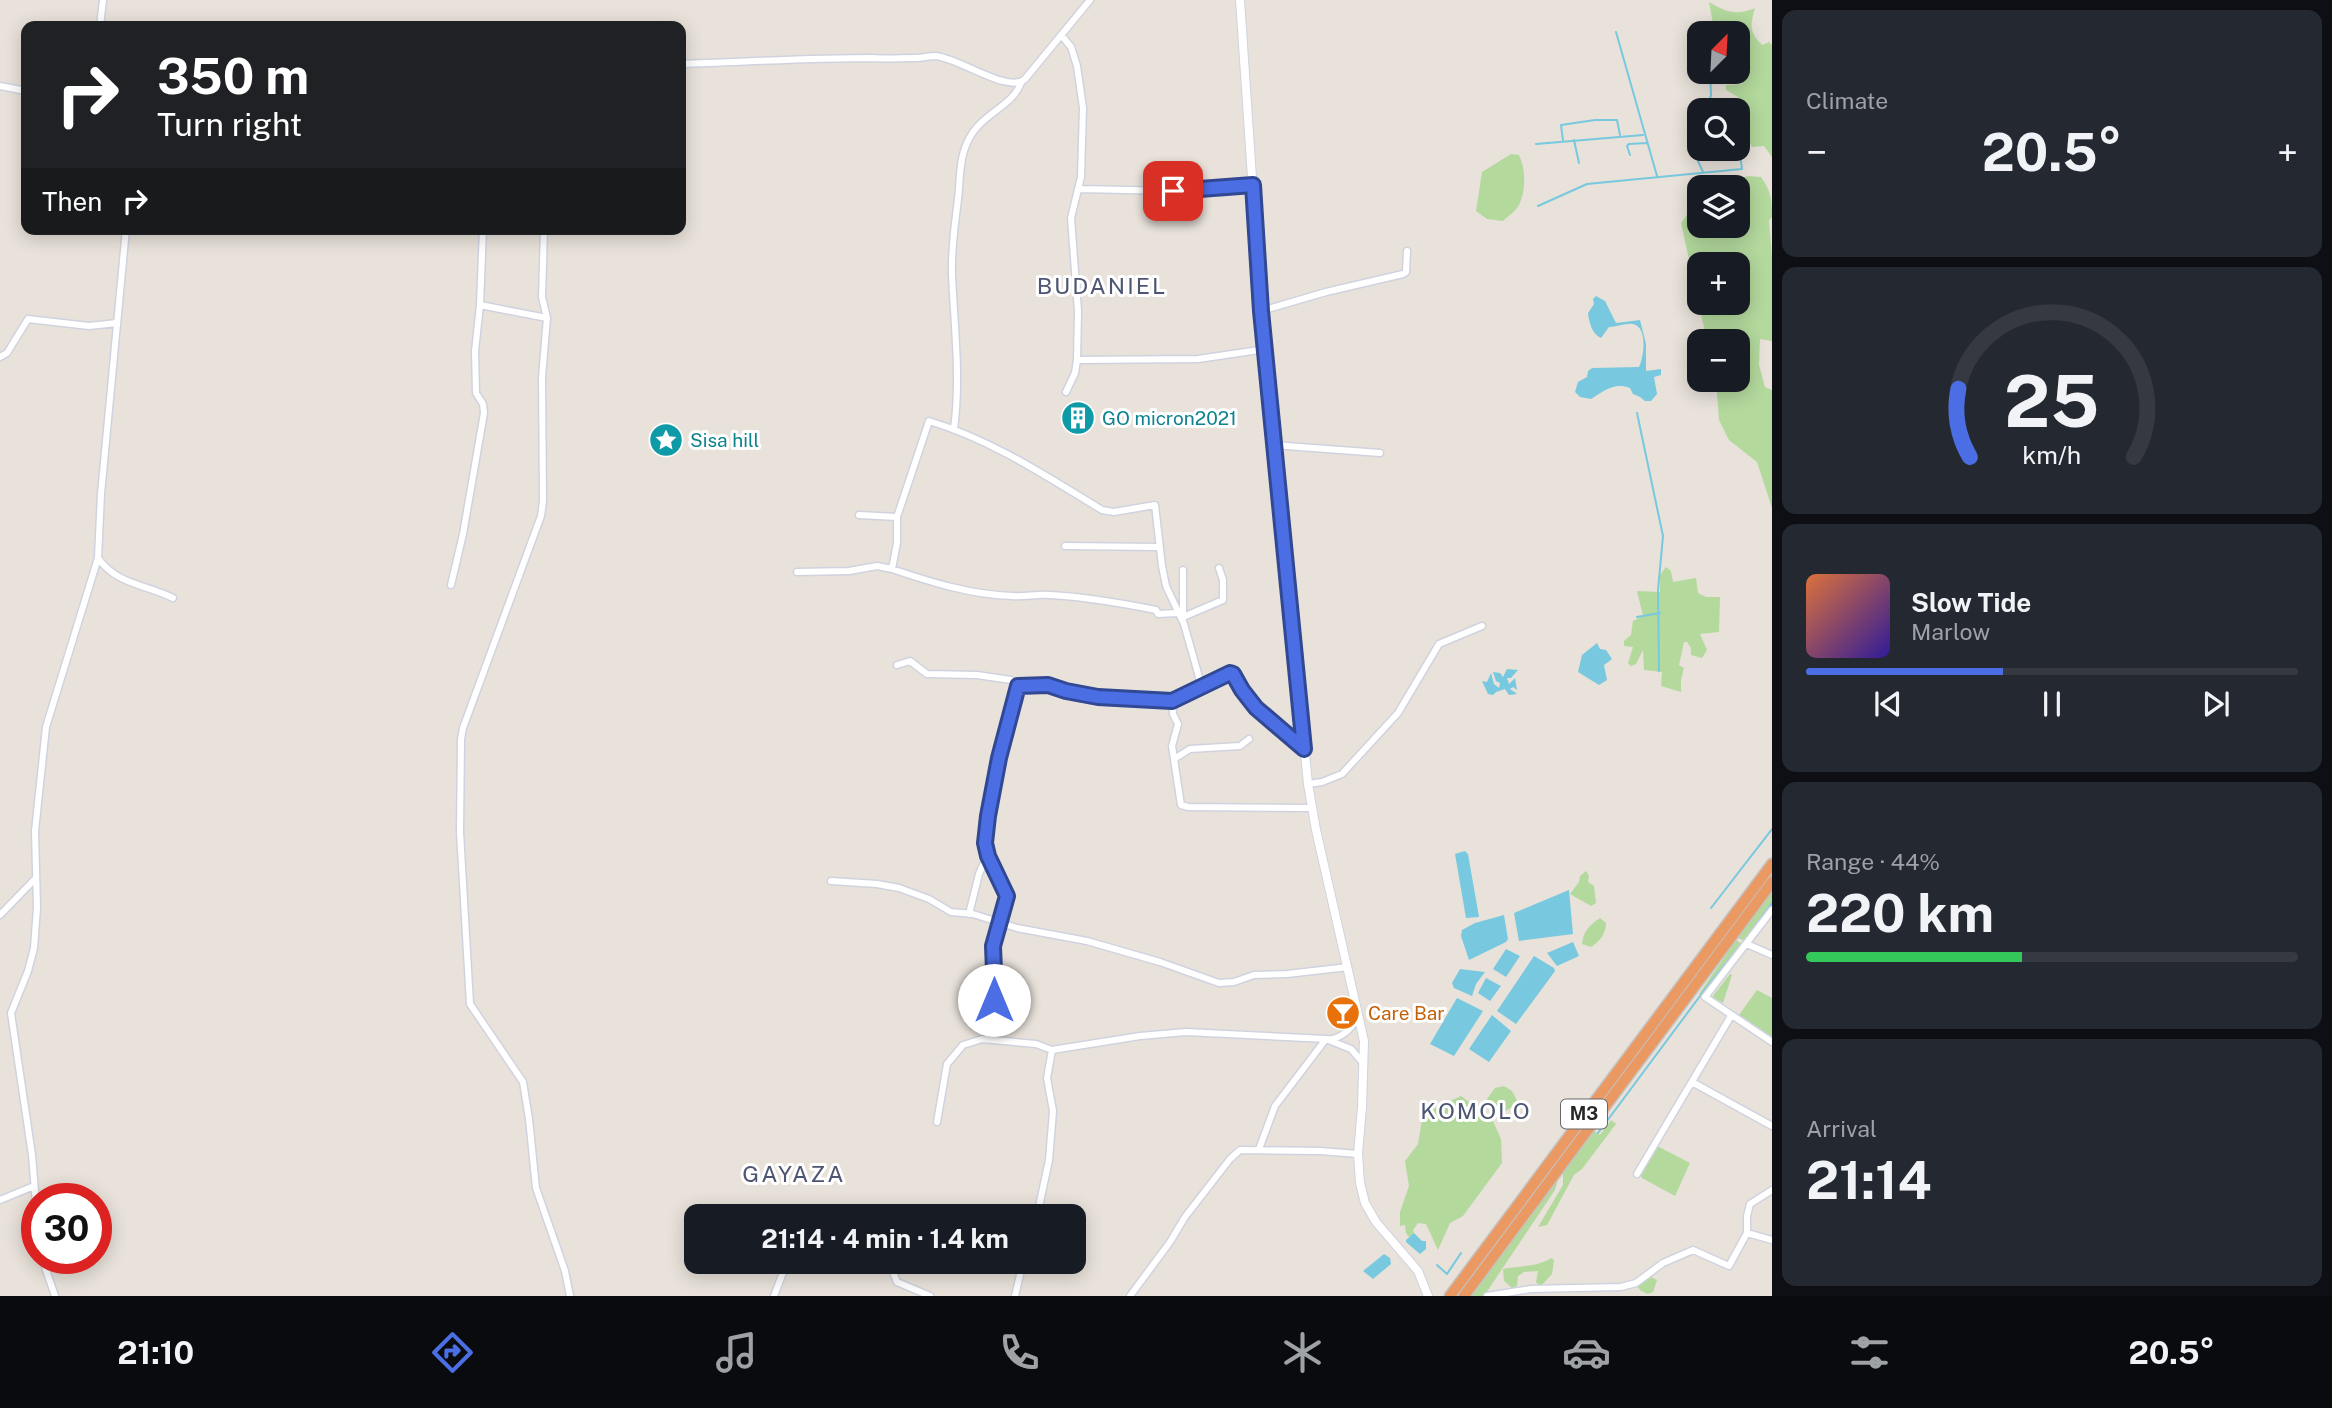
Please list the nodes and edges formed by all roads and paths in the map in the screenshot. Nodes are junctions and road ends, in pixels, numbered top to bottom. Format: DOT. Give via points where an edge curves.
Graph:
graph roads {
  1 [pos="103,0"];
  2 [pos="1090,0"];
  3 [pos="1240,0"];
  4 [pos="101,21"];
  5 [pos="1062,36"];
  6 [pos="686,64"];
  7 [pos="1021,83"];
  8 [pos="0,86"];
  9 [pos="21,90"];
  10 [pos="1253,185"];
  11 [pos="1080,189"];
  12 [pos="125,235"];
  13 [pos="483,235"];
  14 [pos="544,235"];
  15 [pos="1407,251"];
  16 [pos="480,305"];
  17 [pos="1261,311"];
  18 [pos="547,318"];
  19 [pos="117,323"];
  20 [pos="1266,349"];
  21 [pos="0,358"];
  22 [pos="1077,360"];
  23 [pos="1066,392"];
  24 [pos="954,429"];
  25 [pos="1273,445"];
  26 [pos="1380,453"];
  27 [pos="859,515"];
  28 [pos="897,517"];
  29 [pos="1065,546"];
  30 [pos="1158,547"];
  31 [pos="98,558"];
  32 [pos="1219,568"];
  33 [pos="892,569"];
  34 [pos="1182,570"];
  35 [pos="797,572"];
  36 [pos="451,585"];
  37 [pos="173,598"];
  38 [pos="1181,618"];
  39 [pos="1482,626"];
  40 [pos="897,665"];
  41 [pos="1018,686"];
  42 [pos="1200,688"];
  43 [pos="1172,701"];
  44 [pos="1249,739"];
  45 [pos="1304,749"];
  46 [pos="1174,759"];
  47 [pos="1308,783"];
  48 [pos="1312,808"];
  49 [pos="988,856"];
  50 [pos="1772,864"];
  51 [pos="35,879"];
  52 [pos="831,881"];
  53 [pos="1772,883"];
  54 [pos="1772,910"];
  55 [pos="969,914"];
  56 [pos="0,915"];
  57 [pos="1001,922"];
  58 [pos="1747,944"];
  59 [pos="1772,955"];
  60 [pos="1348,967"];
  61 [pos="1360,1014"];
  62 [pos="1731,1016"];
  63 [pos="988,1038"];
  64 [pos="1326,1040"];
  65 [pos="1772,1042"];
  66 [pos="1052,1050"];
  67 [pos="1364,1064"];
  68 [pos="1692,1082"];
  69 [pos="937,1122"];
  70 [pos="1772,1126"];
  71 [pos="1259,1149"];
  72 [pos="1358,1154"];
  73 [pos="1637,1174"];
  74 [pos="34,1183"];
  75 [pos="1772,1190"];
  76 [pos="21,1191"];
  77 [pos="0,1200"];
  78 [pos="1040,1204"];
  79 [pos="1747,1233"];
  80 [pos="1772,1240"];
  81 [pos="47,1274"];
  82 [pos="782,1274"];
  83 [pos="894,1274"];
  84 [pos="1020,1274"];
  85 [pos="55,1296"];
  86 [pos="570,1296"];
  87 [pos="774,1296"];
  88 [pos="930,1296"];
  89 [pos="1015,1296"];
  90 [pos="1130,1296"];
  91 [pos="1428,1296"];
  92 [pos="1450,1296"];
  93 [pos="1464,1296"];
  94 [pos="1487,1296"];
  1 -- 4 [label="street"];
  2 -- 5 [label="street"];
  3 -- 10 [label="main road"];
  5 -- 7 [label="street"];
  5 -- 11 [label="street" via="1077,66 1083,108"];
  6 -- 7 [label="street" via="934,56 961,62 1001,82"];
  7 -- 24 [label="street" via="1011,99 985,117 963,152 952,254 957,353"];
  8 -- 9 [label="street"];
  10 -- 11 [label="street" via="1173,191"];
  10 -- 17 [label="main road"];
  11 -- 22 [label="street" via="1071,218"];
  12 -- 19 [label="street"];
  13 -- 16 [label="street"];
  14 -- 18 [label="street" via="542,287"];
  15 -- 17 [label="street" via="1403,274"];
  16 -- 18 [label="street"];
  16 -- 36 [label="street" via="476,390 484,413"];
  17 -- 20 [label="main road"];
  18 -- 86 [label="street" via="541,516 463,728 460,832 470,1004 523,1082 536,1188"];
  19 -- 21 [label="street" via="89,326 28,319"];
  19 -- 31 [label="street"];
  20 -- 22 [label="street" via="1198,359"];
  20 -- 25 [label="main road"];
  22 -- 23 [label="street"];
  24 -- 28 [label="street" via="929,421"];
  24 -- 30 [label="street" via="1004,450 1102,510 1155,505"];
  25 -- 26 [label="street"];
  25 -- 45 [label="main road"];
  27 -- 28 [label="street"];
  28 -- 33 [label="street"];
  29 -- 30 [label="street"];
  30 -- 38 [label="street" via="1166,586"];
  31 -- 37 [label="street" via="116,577"];
  31 -- 51 [label="street" via="46,727 37,800"];
  32 -- 38 [label="street" via="1223,600"];
  33 -- 35 [label="street"];
  33 -- 38 [label="street" via="1011,597 1080,597"];
  34 -- 38 [label="street"];
  38 -- 42 [label="street"];
  39 -- 47 [label="street" via="1439,644 1398,713 1342,774"];
  40 -- 41 [label="street" via="909,660 927,674 977,675 1011,680"];
  41 -- 43 [label="street" via="1048,685 1098,697"];
  41 -- 49 [label="street" via="988,816"];
  42 -- 43 [label="street"];
  42 -- 45 [label="street" via="1233,674 1256,708"];
  43 -- 46 [label="street" via="1178,724"];
  44 -- 46 [label="street" via="1240,746 1190,749"];
  45 -- 47 [label="main road"];
  46 -- 48 [label="street" via="1179,802 1184,806"];
  47 -- 48 [label="main road"];
  48 -- 60 [label="main road"];
  49 -- 55 [label="street"];
  49 -- 57 [label="street" via="1007,896"];
  50 -- 92 [label="highway, M3"];
  51 -- 56 [label="street"];
  51 -- 74 [label="street" via="34,948 11,1013"];
  52 -- 55 [label="street" via="899,888 951,912"];
  53 -- 93 [label="highway, M3"];
  54 -- 58 [label="street"];
  55 -- 57 [label="street"];
  57 -- 60 [label="street" via="1122,951 1220,983 1254,975"];
  57 -- 63 [label="street" via="993,946 990,986 994,1000"];
  58 -- 59 [label="street"];
  58 -- 62 [label="street" via="1705,998"];
  60 -- 61 [label="main road"];
  61 -- 64 [label="street" via="1345,1033"];
  61 -- 67 [label="main road"];
  62 -- 65 [label="street"];
  62 -- 68 [label="street"];
  63 -- 66 [label="street"];
  63 -- 69 [label="street" via="963,1045 947,1064"];
  64 -- 66 [label="street" via="1186,1032"];
  64 -- 67 [label="street" via="1351,1049"];
  64 -- 71 [label="street" via="1275,1106"];
  66 -- 78 [label="street" via="1047,1078 1053,1111"];
  67 -- 72 [label="main road"];
  68 -- 70 [label="street"];
  68 -- 73 [label="street"];
  71 -- 72 [label="street"];
  71 -- 90 [label="street" via="1240,1150 1230,1159"];
  72 -- 91 [label="main road" via="1365,1203 1383,1232 1418,1270"];
  75 -- 79 [label="street" via="1751,1205"];
  76 -- 77 [label="street"];
  79 -- 80 [label="street"];
  79 -- 94 [label="street" via="1729,1266 1693,1250 1629,1286 1531,1289"];
  81 -- 85 [label="street"];
  82 -- 87 [label="street"];
  83 -- 88 [label="street" via="897,1282"];
  84 -- 89 [label="street"];
}
